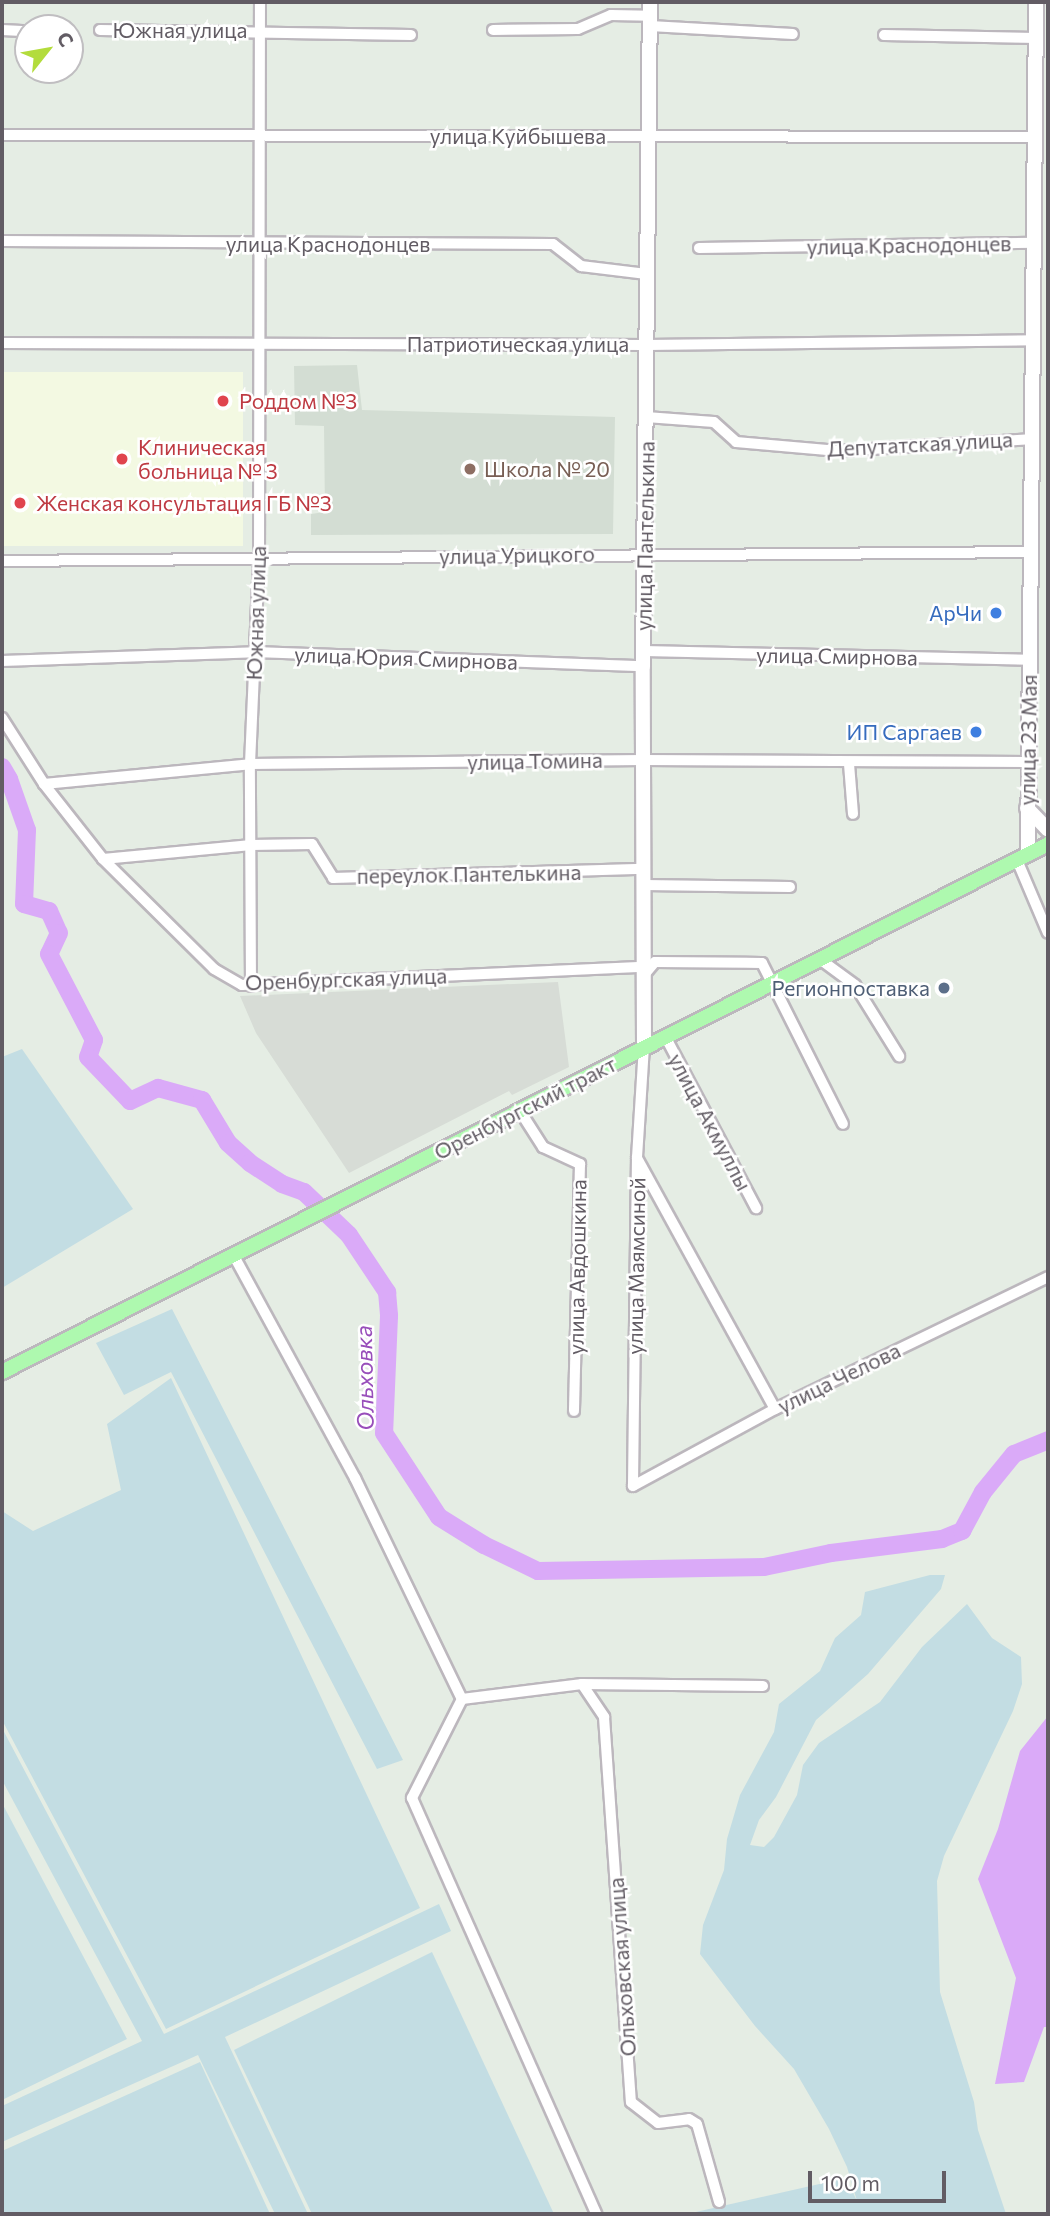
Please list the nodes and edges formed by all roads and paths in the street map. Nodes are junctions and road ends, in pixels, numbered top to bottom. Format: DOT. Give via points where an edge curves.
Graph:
graph roads {
  1 [pos="260,2"];
  2 [pos="1036,2"];
  3 [pos="650,14"];
  4 [pos="100,30"];
  5 [pos="493,30"];
  6 [pos="260,31"];
  7 [pos="411,34"];
  8 [pos="793,34"];
  9 [pos="884,35"];
  10 [pos="1036,38"];
  11 [pos="1042,119"];
  12 [pos="2,135"];
  13 [pos="261,136"];
  14 [pos="649,136"];
  15 [pos="1035,137"];
  16 [pos="2,242"];
  17 [pos="1035,243"];
  18 [pos="261,245"];
  19 [pos="699,248"];
  20 [pos="647,274"];
  21 [pos="1041,295"];
  22 [pos="1035,340"];
  23 [pos="2,343"];
  24 [pos="260,343"];
  25 [pos="647,345"];
  26 [pos="646,417"];
  27 [pos="1034,439"];
  28 [pos="1048,526"];
  29 [pos="1033,530"];
  30 [pos="1033,552"];
  31 [pos="644,553"];
  32 [pos="260,559"];
  33 [pos="2,561"];
  34 [pos="255,652"];
  35 [pos="643,659"];
  36 [pos="1030,660"];
  37 [pos="2,662"];
  38 [pos="2,718"];
  39 [pos="643,760"];
  40 [pos="1027,762"];
  41 [pos="250,764"];
  42 [pos="849,764"];
  43 [pos="44,784"];
  44 [pos="1027,808"];
  45 [pos="853,814"];
  46 [pos="1048,830"];
  47 [pos="1048,844"];
  48 [pos="251,845"];
  49 [pos="1022,857"];
  50 [pos="103,859"];
  51 [pos="644,877"];
  52 [pos="790,887"];
  53 [pos="1048,933"];
  54 [pos="821,960"];
  55 [pos="644,972"];
  56 [pos="771,985"];
  57 [pos="251,986"];
  58 [pos="665,1036"];
  59 [pos="644,1046"];
  60 [pos="899,1056"];
  61 [pos="520,1111"];
  62 [pos="843,1124"];
  63 [pos="637,1157"];
  64 [pos="755,1208"];
  65 [pos="234,1256"];
  66 [pos="1048,1277"];
  67 [pos="2,1371"];
  68 [pos="775,1409"];
  69 [pos="574,1411"];
  70 [pos="633,1486"];
  71 [pos="582,1684"];
  72 [pos="763,1686"];
  73 [pos="462,1699"];
  74 [pos="719,2202"];
  75 [pos="596,2214"];
  1 -- 6 [label="street, Южная улица"];
  2 -- 10 [label="main road, улица 23 Мая"];
  3 -- 5 [label="street" via="611,15 578,29"];
  3 -- 8 [label="street"];
  3 -- 14 [label="main road, улица Пантелькина"];
  4 -- 6 [label="street, Южная улица"];
  6 -- 7 [label="street, Южная улица"];
  6 -- 13 [label="street, Южная улица"];
  9 -- 10 [label="street"];
  10 -- 11 [label="main road, улица 23 Мая"];
  11 -- 15 [label="main road, улица 23 Мая"];
  12 -- 13 [label="street, улица Куйбышева"];
  13 -- 14 [label="street, улица Куйбышева"];
  13 -- 18 [label="street, Южная улица"];
  14 -- 15 [label="street, улица Куйбышева"];
  14 -- 20 [label="main road, улица Пантелькина"];
  15 -- 17 [label="main road, улица 23 Мая"];
  16 -- 18 [label="street, улица Краснодонцев"];
  17 -- 19 [label="street, улица Краснодонцев"];
  17 -- 21 [label="main road, улица 23 Мая"];
  18 -- 20 [label="street, улица Краснодонцев" via="553,244 582,266"];
  18 -- 24 [label="street, Южная улица"];
  20 -- 25 [label="main road, улица Пантелькина"];
  21 -- 22 [label="main road, улица 23 Мая"];
  22 -- 25 [label="street, Патриотическая улица"];
  22 -- 27 [label="main road, улица 23 Мая"];
  23 -- 24 [label="street, Патриотическая улица"];
  24 -- 25 [label="street, Патриотическая улица"];
  24 -- 32 [label="street, Южная улица"];
  25 -- 26 [label="main road, улица Пантелькина"];
  26 -- 27 [label="street, Депутатская улица" via="714,422 736,442 839,451"];
  26 -- 31 [label="main road, улица Пантелькина"];
  27 -- 29 [label="main road, улица 23 Мая"];
  28 -- 29 [label="main road"];
  29 -- 30 [label="main road, улица 23 Мая"];
  30 -- 31 [label="street, улица Урицкого"];
  30 -- 36 [label="main road, улица 23 Мая"];
  31 -- 32 [label="street, улица Урицкого"];
  31 -- 35 [label="main road, улица Пантелькина"];
  32 -- 33 [label="street, улица Урицкого"];
  32 -- 34 [label="street, Южная улица"];
  34 -- 35 [label="street, улица Юрия Смирнова"];
  34 -- 37 [label="street, улица Юрия Смирнова"];
  34 -- 41 [label="street, Южная улица"];
  35 -- 36 [label="street, улица Смирнова"];
  35 -- 39 [label="main road, улица Пантелькина"];
  36 -- 40 [label="main road, улица 23 Мая"];
  38 -- 43 [label="street, Оренбургская улица"];
  39 -- 41 [label="street, улица Томина"];
  39 -- 42 [label="street, улица Томина"];
  39 -- 51 [label="main road, улица Пантелькина"];
  40 -- 42 [label="street, улица Томина"];
  40 -- 44 [label="main road, улица 23 Мая"];
  41 -- 43 [label="street, улица Томина"];
  41 -- 48 [label="street, Южная улица"];
  42 -- 45 [label="street"];
  43 -- 50 [label="street, Оренбургская улица"];
  44 -- 46 [label="main road"];
  44 -- 49 [label="main road, улица 23 Мая"];
  47 -- 49 [label="main road, Оренбургский тракт"];
  48 -- 50 [label="street, переулок Пантелькина"];
  48 -- 51 [label="street, переулок Пантелькина" via="312,844 333,878"];
  48 -- 57 [label="street, Южная улица"];
  49 -- 53 [label="street"];
  49 -- 54 [label="main road, Оренбургский тракт"];
  50 -- 57 [label="street, Оренбургская улица" via="214,969"];
  51 -- 52 [label="street, переулок Пантелькина"];
  51 -- 55 [label="main road, улица Пантелькина"];
  54 -- 56 [label="main road, Оренбургский тракт"];
  54 -- 60 [label="street" via="855,985"];
  55 -- 56 [label="street, Оренбургская улица" via="655,962 762,963"];
  55 -- 57 [label="street, Оренбургская улица"];
  55 -- 59 [label="main road, улица Пантелькина"];
  56 -- 58 [label="main road, Оренбургский тракт"];
  56 -- 62 [label="street"];
  58 -- 59 [label="main road, Оренбургский тракт"];
  58 -- 64 [label="street, улица Акмуллы"];
  59 -- 61 [label="main road, Оренбургский тракт"];
  59 -- 63 [label="street, улица Маямсиной"];
  61 -- 65 [label="main road, Оренбургский тракт"];
  61 -- 69 [label="street, улица Авдошкина" via="543,1147 580,1164"];
  63 -- 68 [label="street"];
  63 -- 70 [label="street, улица Маямсиной"];
  65 -- 67 [label="main road, Оренбургский тракт"];
  65 -- 73 [label="street" via="355,1478"];
  66 -- 68 [label="street, улица Челова"];
  68 -- 70 [label="street, улица Челова"];
  71 -- 72 [label="street"];
  71 -- 73 [label="street"];
  71 -- 74 [label="street, Ольховская улица" via="604,1717 631,2102 658,2123 689,2119 697,2124"];
  73 -- 75 [label="street" via="412,1798"];
}
